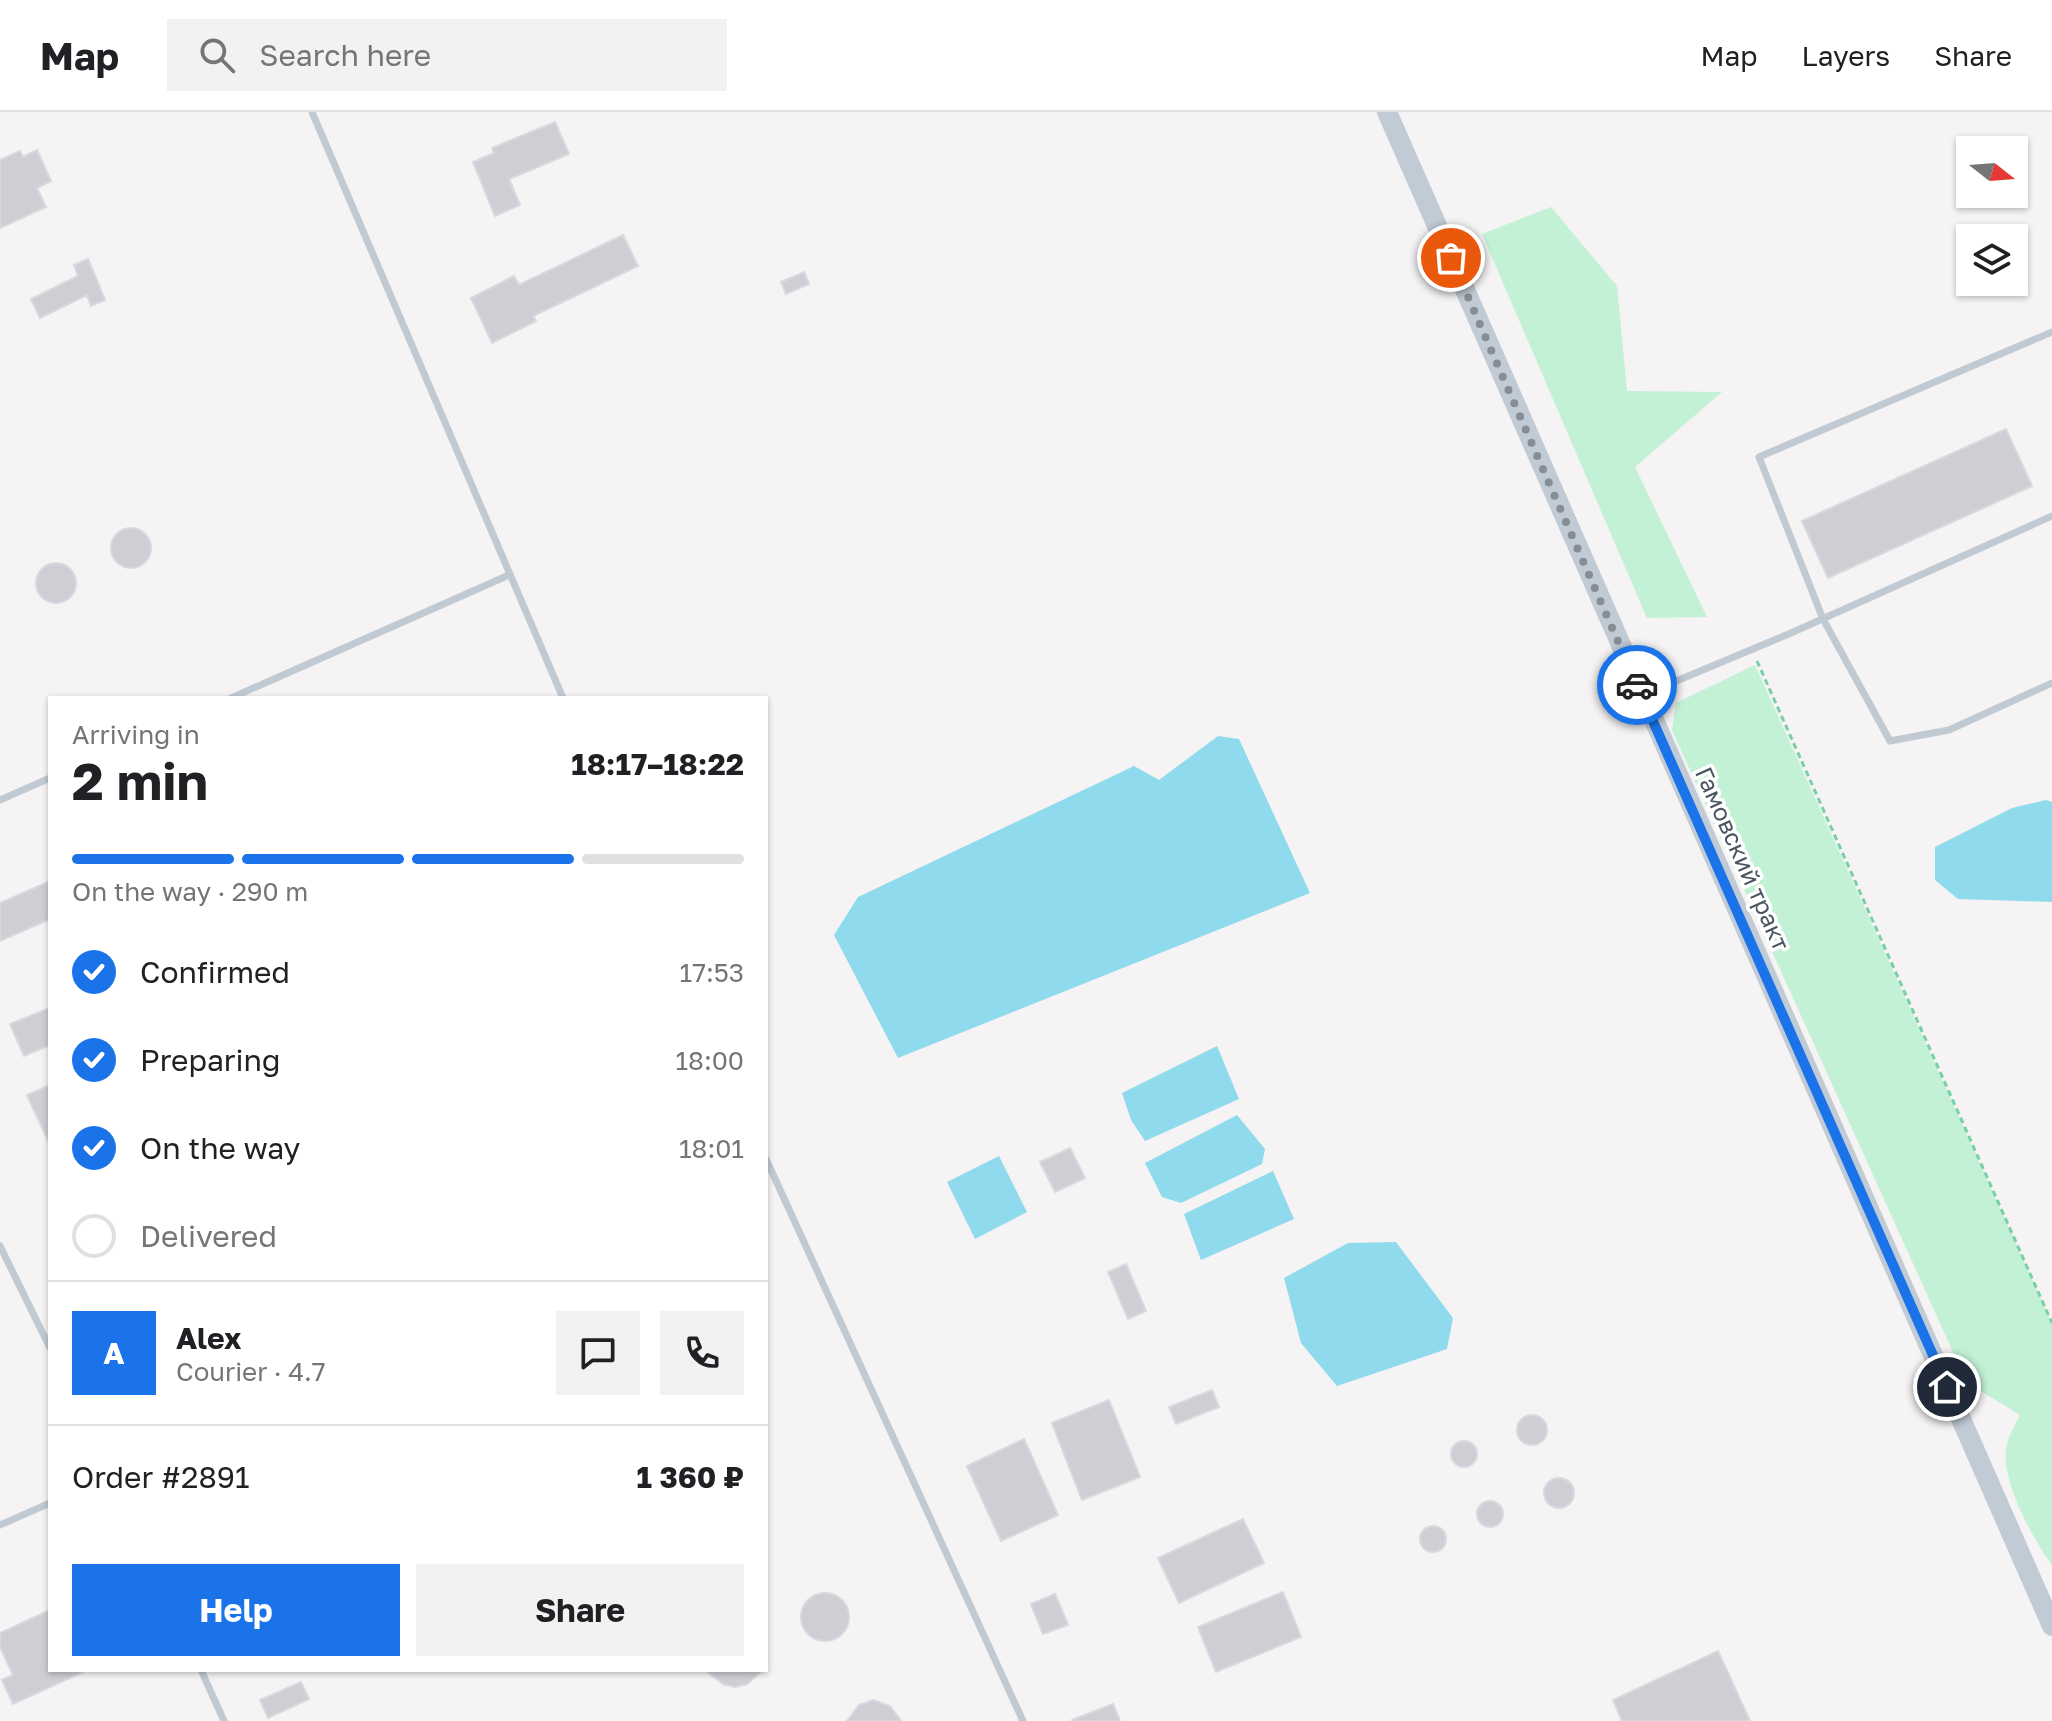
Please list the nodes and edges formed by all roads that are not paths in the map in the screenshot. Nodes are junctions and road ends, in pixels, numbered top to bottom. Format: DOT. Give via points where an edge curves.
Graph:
graph roads {
  1 [pos="312,112"];
  2 [pos="1387,112"];
  3 [pos="2052,332"];
  4 [pos="2052,516"];
  5 [pos="509,575"];
  6 [pos="1823,619"];
  7 [pos="2052,683"];
  8 [pos="1641,695"];
  9 [pos="236,696"];
  10 [pos="562,696"];
  11 [pos="48,779"];
  12 [pos="0,800"];
  13 [pos="768,1164"];
  14 [pos="777,1184"];
  15 [pos="768,1187"];
  16 [pos="0,1246"];
  17 [pos="48,1344"];
  18 [pos="48,1504"];
  19 [pos="0,1525"];
  20 [pos="2052,1626"];
  21 [pos="202,1672"];
  22 [pos="224,1721"];
  23 [pos="1023,1721"];
  1 -- 5 [label="lane"];
  2 -- 8 [label="street, Гамовский тракт"];
  3 -- 6 [label="lane" via="1759,457"];
  4 -- 6 [label="lane"];
  5 -- 9 [label="lane"];
  5 -- 10 [label="lane"];
  6 -- 7 [label="lane" via="1890,741 1949,730"];
  6 -- 8 [label="lane"];
  8 -- 20 [label="street, Гамовский тракт"];
  11 -- 12 [label="lane"];
  13 -- 14 [label="lane"];
  14 -- 15 [label="lane"];
  14 -- 23 [label="lane"];
  16 -- 17 [label="lane"];
  18 -- 19 [label="lane"];
  21 -- 22 [label="lane"];
}
